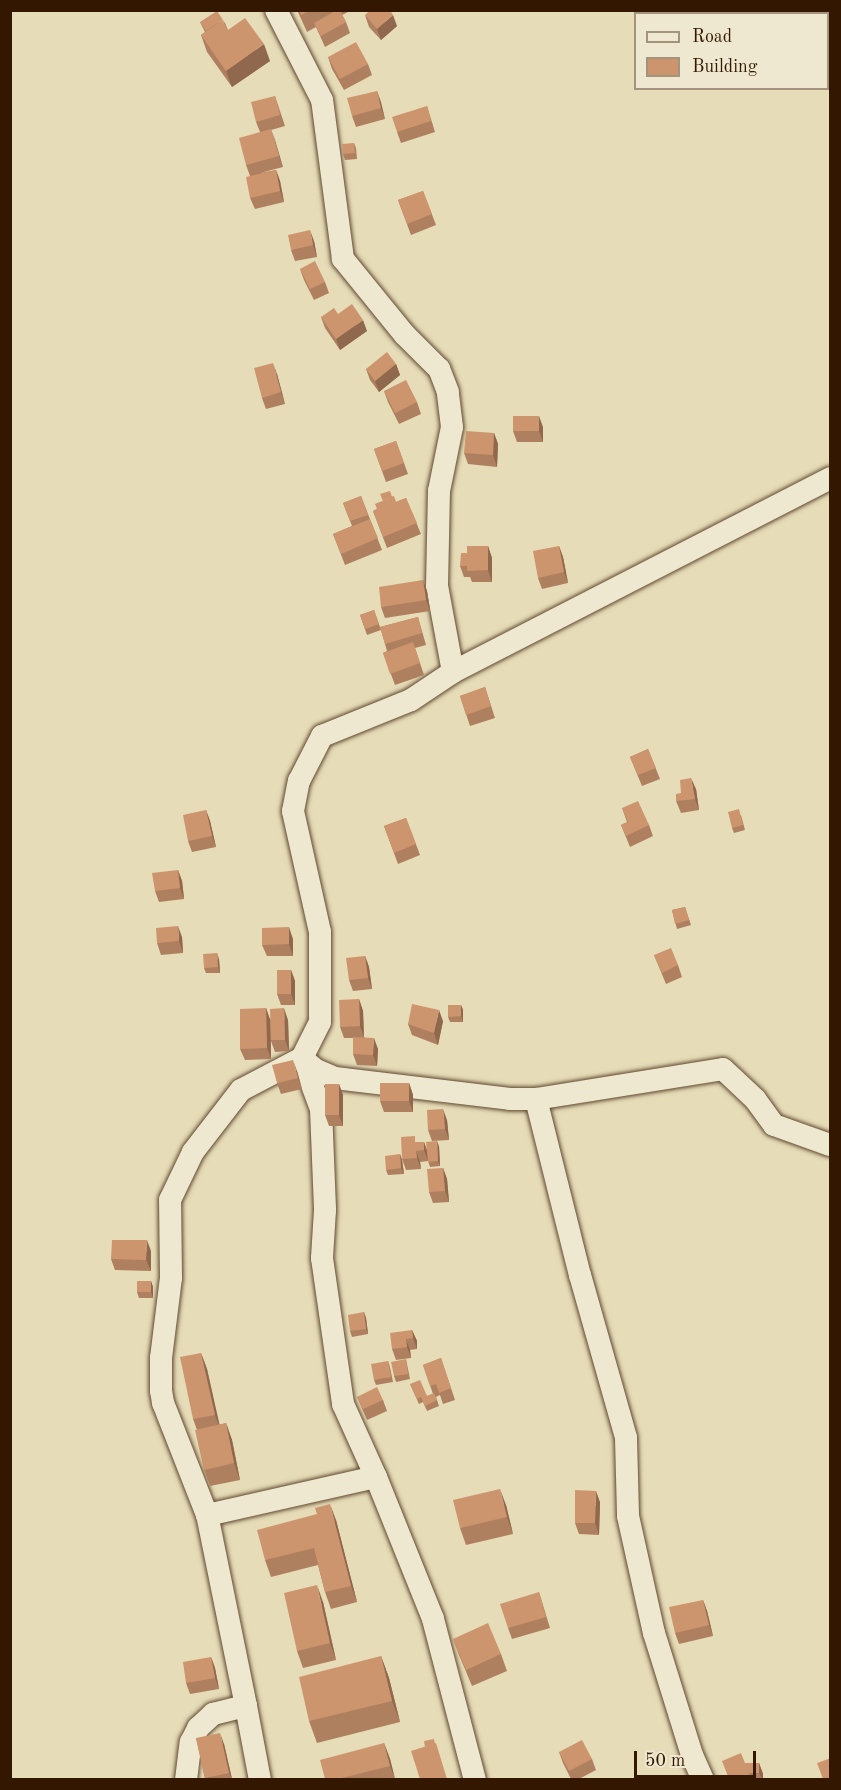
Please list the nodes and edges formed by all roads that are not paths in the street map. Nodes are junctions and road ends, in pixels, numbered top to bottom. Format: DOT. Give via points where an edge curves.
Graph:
graph roads {
  1 [pos="276,10"];
  2 [pos="831,478"];
  3 [pos="453,672"];
  4 [pos="302,1058"];
  5 [pos="536,1099"];
  6 [pos="831,1145"];
  7 [pos="376,1477"];
  8 [pos="207,1515"];
  9 [pos="246,1706"];
  10 [pos="186,1779"];
  11 [pos="260,1779"];
  12 [pos="475,1779"];
  13 [pos="703,1779"];
  1 -- 3 [label="street" via="322,100 344,259 404,334 439,369 448,392 452,427 439,491 437,586"];
  2 -- 3 [label="street"];
  3 -- 4 [label="street" via="411,700 322,736 299,781 293,811 320,932 320,1022"];
  4 -- 5 [label="street" via="316,1070 335,1078 510,1100"];
  4 -- 7 [label="street" via="321,1109 325,1210 322,1258 343,1404"];
  4 -- 8 [label="street" via="241,1090 193,1152 170,1200 172,1256 161,1390"];
  5 -- 6 [label="street" via="723,1069 774,1125"];
  5 -- 13 [label="street" via="626,1438 628,1516 654,1633"];
  7 -- 8 [label="street"];
  7 -- 12 [label="street" via="433,1618"];
  8 -- 9 [label="street"];
  9 -- 10 [label="street" via="213,1714 198,1728 190,1742"];
  9 -- 11 [label="street"];
}
